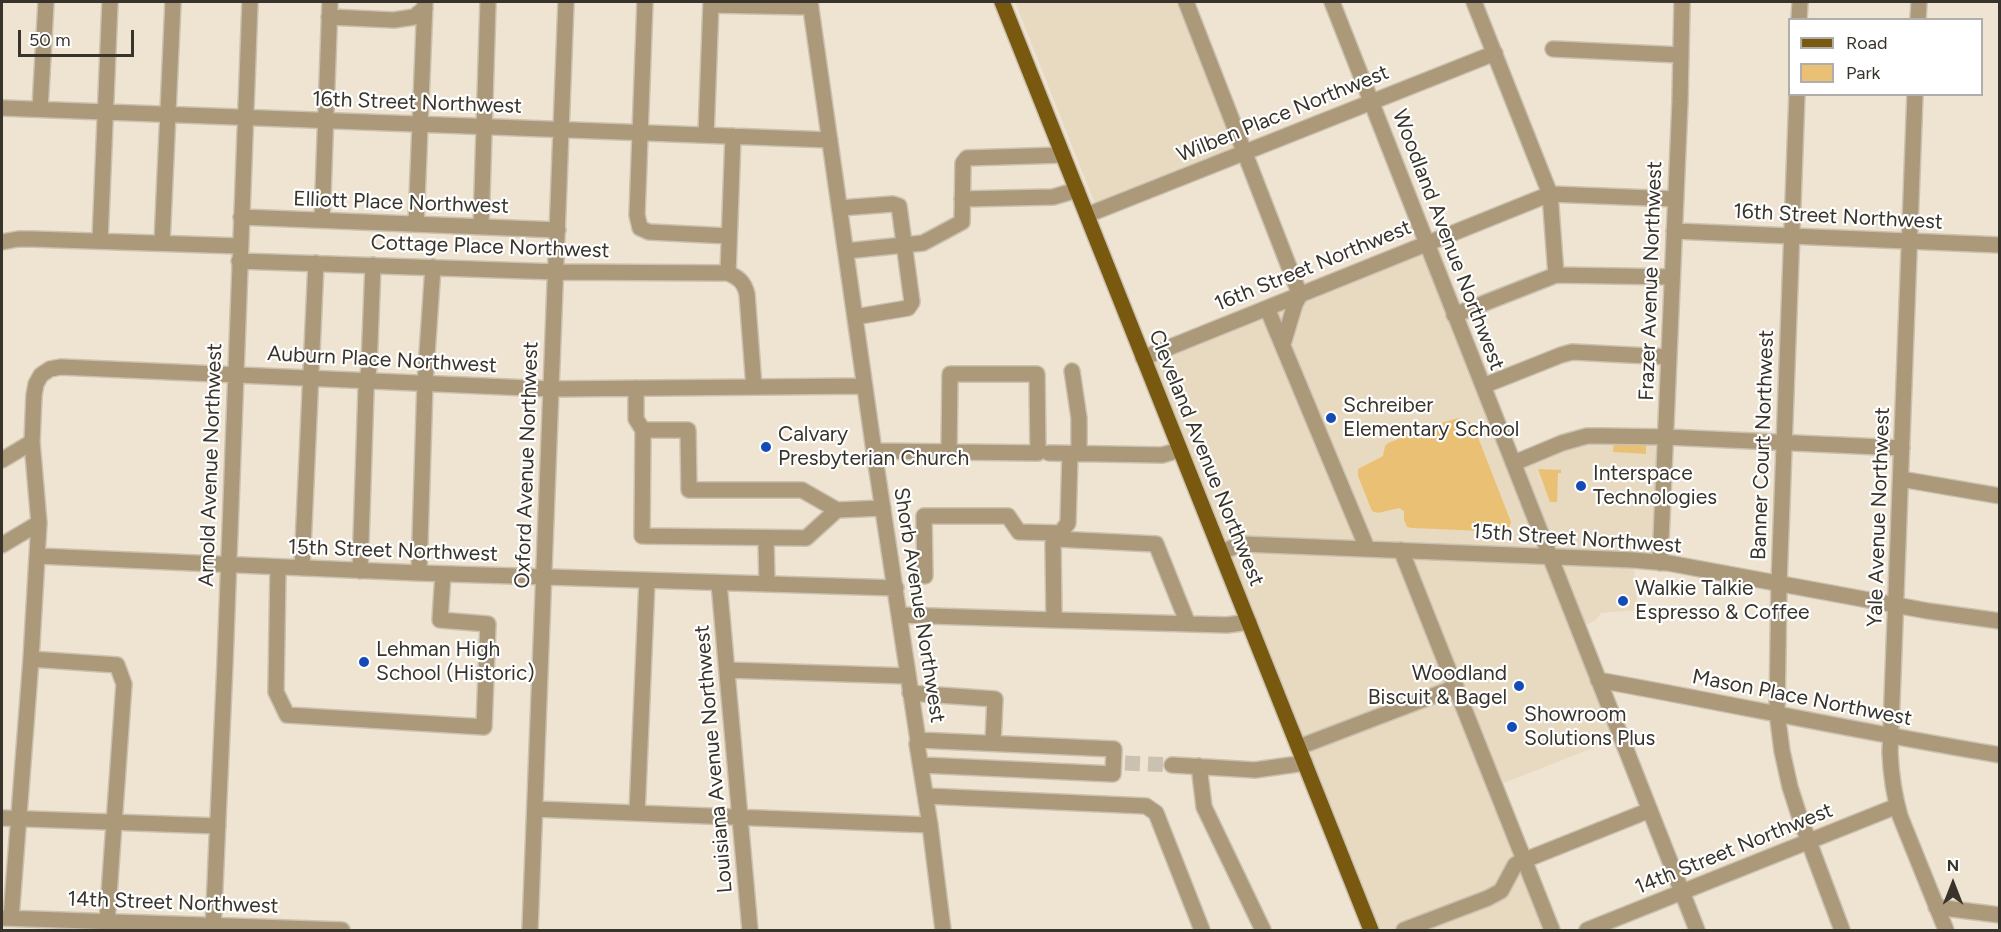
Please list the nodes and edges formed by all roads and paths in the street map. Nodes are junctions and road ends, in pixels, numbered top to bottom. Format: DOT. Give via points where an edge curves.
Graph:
graph roads {
  1 [pos="46,2"];
  2 [pos="110,2"];
  3 [pos="173,2"];
  4 [pos="250,2"];
  5 [pos="488,2"];
  6 [pos="566,2"];
  7 [pos="645,2"];
  8 [pos="1002,2"];
  9 [pos="1186,2"];
  10 [pos="1332,2"];
  11 [pos="1474,2"];
  12 [pos="1682,2"];
  13 [pos="1800,2"];
  14 [pos="1919,2"];
  15 [pos="711,3"];
  16 [pos="811,4"];
  17 [pos="425,5"];
  18 [pos="329,9"];
  19 [pos="1799,18"];
  20 [pos="1918,18"];
  21 [pos="1553,49"];
  22 [pos="1495,53"];
  23 [pos="1681,55"];
  24 [pos="1797,96"];
  25 [pos="1915,96"];
  26 [pos="1371,101"];
  27 [pos="2,108"];
  28 [pos="40,109"];
  29 [pos="105,112"];
  30 [pos="168,114"];
  31 [pos="245,117"];
  32 [pos="326,120"];
  33 [pos="420,124"];
  34 [pos="483,126"];
  35 [pos="562,129"];
  36 [pos="639,133"];
  37 [pos="706,135"];
  38 [pos="733,136"];
  39 [pos="830,140"];
  40 [pos="1244,153"];
  41 [pos="1063,155"];
  42 [pos="1077,190"];
  43 [pos="1550,194"];
  44 [pos="962,198"];
  45 [pos="1676,199"];
  46 [pos="840,208"];
  47 [pos="1087,215"];
  48 [pos="241,217"];
  49 [pos="322,220"];
  50 [pos="416,224"];
  51 [pos="481,227"];
  52 [pos="558,230"];
  53 [pos="1674,231"];
  54 [pos="729,236"];
  55 [pos="1792,236"];
  56 [pos="100,241"];
  57 [pos="1910,241"];
  58 [pos="2,242"];
  59 [pos="162,243"];
  60 [pos="1427,243"];
  61 [pos="903,245"];
  62 [pos="2000,245"];
  63 [pos="846,251"];
  64 [pos="240,254"];
  65 [pos="316,263"];
  66 [pos="373,265"];
  67 [pos="432,267"];
  68 [pos="556,272"];
  69 [pos="733,275"];
  70 [pos="1556,275"];
  71 [pos="1672,277"];
  72 [pos="1300,295"];
  73 [pos="1267,308"];
  74 [pos="1454,315"];
  75 [pos="855,317"];
  76 [pos="1282,345"];
  77 [pos="1669,357"];
  78 [pos="1143,358"];
  79 [pos="1072,371"];
  80 [pos="236,374"];
  81 [pos="311,378"];
  82 [pos="367,380"];
  83 [pos="425,383"];
  84 [pos="865,386"];
  85 [pos="1483,386"];
  86 [pos="754,387"];
  87 [pos="636,388"];
  88 [pos="550,389"];
  89 [pos="643,430"];
  90 [pos="1665,437"];
  91 [pos="32,442"];
  92 [pos="1785,443"];
  93 [pos="1902,448"];
  94 [pos="1180,450"];
  95 [pos="874,451"];
  96 [pos="950,452"];
  97 [pos="1043,453"];
  98 [pos="1075,454"];
  99 [pos="2,460"];
  100 [pos="1514,463"];
  101 [pos="1901,479"];
  102 [pos="2000,496"];
  103 [pos="883,508"];
  104 [pos="837,510"];
  105 [pos="39,523"];
  106 [pos="1059,536"];
  107 [pos="766,538"];
  108 [pos="2,545"];
  109 [pos="1367,548"];
  110 [pos="1401,550"];
  111 [pos="1221,552"];
  112 [pos="38,556"];
  113 [pos="1549,556"];
  114 [pos="1660,562"];
  115 [pos="229,565"];
  116 [pos="278,567"];
  117 [pos="302,568"];
  118 [pos="360,571"];
  119 [pos="419,573"];
  120 [pos="443,574"];
  121 [pos="925,576"];
  122 [pos="544,578"];
  123 [pos="647,581"];
  124 [pos="719,583"];
  125 [pos="1779,583"];
  126 [pos="767,584"];
  127 [pos="896,588"];
  128 [pos="1897,605"];
  129 [pos="900,615"];
  130 [pos="1054,620"];
  131 [pos="2000,621"];
  132 [pos="1249,622"];
  133 [pos="1188,624"];
  134 [pos="31,659"];
  135 [pos="727,670"];
  136 [pos="908,676"];
  137 [pos="1598,680"];
  138 [pos="1456,687"];
  139 [pos="910,693"];
  140 [pos="1777,713"];
  141 [pos="1891,737"];
  142 [pos="918,740"];
  143 [pos="993,743"];
  144 [pos="1299,747"];
  145 [pos="2000,755"];
  146 [pos="1305,763"];
  147 [pos="921,765"];
  148 [pos="1172,765"];
  149 [pos="1199,766"];
  150 [pos="926,796"];
  151 [pos="1897,806"];
  152 [pos="535,809"];
  153 [pos="1650,810"];
  154 [pos="637,813"];
  155 [pos="741,817"];
  156 [pos="2,818"];
  157 [pos="19,819"];
  158 [pos="115,823"];
  159 [pos="930,825"];
  160 [pos="218,826"];
  161 [pos="1809,842"];
  162 [pos="1525,860"];
  163 [pos="1681,892"];
  164 [pos="1936,907"];
  165 [pos="2000,915"];
  166 [pos="6,918"];
  167 [pos="107,922"];
  168 [pos="213,928"];
  169 [pos="342,930"];
  170 [pos="530,930"];
  171 [pos="750,930"];
  172 [pos="944,930"];
  173 [pos="1202,930"];
  174 [pos="1263,930"];
  175 [pos="1371,930"];
  176 [pos="1404,930"];
  177 [pos="1552,930"];
  178 [pos="1587,930"];
  179 [pos="1697,930"];
  180 [pos="1842,930"];
  181 [pos="1946,930"];
  1 -- 28 [label="street"];
  2 -- 29 [label="street"];
  3 -- 30 [label="street"];
  4 -- 31 [label="street, Arnold Avenue Northwest"];
  5 -- 34 [label="street"];
  6 -- 35 [label="street, Oxford Avenue Northwest"];
  7 -- 36 [label="street"];
  8 -- 41 [label="main road, Cleveland Avenue Northwest"];
  9 -- 40 [label="street"];
  10 -- 26 [label="street, Woodland Avenue Northwest"];
  11 -- 22 [label="street"];
  12 -- 23 [label="street, Frazer Avenue Northwest"];
  13 -- 19 [label="street"];
  14 -- 20 [label="street"];
  15 -- 16 [label="street"];
  15 -- 37 [label="street"];
  16 -- 39 [label="street, Shorb Avenue Northwest"];
  17 -- 18 [label="street" via="414,17 394,20"];
  17 -- 33 [label="street"];
  18 -- 32 [label="street"];
  21 -- 23 [label="street"];
  22 -- 26 [label="street, Wilben Place Northwest"];
  22 -- 43 [label="street"];
  23 -- 45 [label="street, Frazer Avenue Northwest"];
  24 -- 55 [label="street, Banner Court Northwest"];
  25 -- 57 [label="street, Yale Avenue Northwest"];
  26 -- 40 [label="street, Wilben Place Northwest"];
  26 -- 60 [label="street, Woodland Avenue Northwest"];
  27 -- 28 [label="street, 16th Street Northwest"];
  28 -- 29 [label="street, 16th Street Northwest"];
  29 -- 30 [label="street, 16th Street Northwest"];
  29 -- 56 [label="street"];
  30 -- 31 [label="street, 16th Street Northwest"];
  30 -- 59 [label="street"];
  31 -- 32 [label="street, 16th Street Northwest"];
  31 -- 48 [label="street, Arnold Avenue Northwest"];
  32 -- 33 [label="street, 16th Street Northwest"];
  32 -- 49 [label="street"];
  33 -- 34 [label="street, 16th Street Northwest"];
  33 -- 50 [label="street"];
  34 -- 35 [label="street, 16th Street Northwest"];
  34 -- 51 [label="street"];
  35 -- 36 [label="street, 16th Street Northwest"];
  35 -- 52 [label="street, Oxford Avenue Northwest"];
  36 -- 37 [label="street, 16th Street Northwest"];
  36 -- 54 [label="street" via="640,228 649,232"];
  37 -- 38 [label="street, 16th Street Northwest"];
  38 -- 39 [label="street, 16th Street Northwest"];
  38 -- 54 [label="street"];
  39 -- 46 [label="street, Shorb Avenue Northwest"];
  40 -- 47 [label="street, Wilben Place Northwest"];
  40 -- 72 [label="street"];
  41 -- 42 [label="main road, Cleveland Avenue Northwest"];
  41 -- 44 [label="street" via="967,158 963,163"];
  42 -- 44 [label="street" via="1053,197"];
  42 -- 47 [label="main road, Cleveland Avenue Northwest"];
  43 -- 45 [label="street, 16th Street Northwest"];
  43 -- 60 [label="street, 16th Street Northwest"];
  43 -- 70 [label="street"];
  44 -- 61 [label="street" via="962,222 923,243"];
  45 -- 53 [label="street, Frazer Avenue Northwest"];
  46 -- 61 [label="street" via="899,206"];
  46 -- 63 [label="street, Shorb Avenue Northwest"];
  47 -- 78 [label="main road, Cleveland Avenue Northwest"];
  48 -- 49 [label="street, Elliott Place Northwest"];
  48 -- 64 [label="street, Arnold Avenue Northwest"];
  49 -- 50 [label="street, Elliott Place Northwest"];
  50 -- 51 [label="street, Elliott Place Northwest"];
  51 -- 52 [label="street, Elliott Place Northwest"];
  52 -- 68 [label="street, Oxford Avenue Northwest"];
  53 -- 55 [label="street, 16th Street Northwest"];
  53 -- 71 [label="street, Frazer Avenue Northwest"];
  54 -- 69 [label="street"];
  55 -- 57 [label="street, 16th Street Northwest"];
  55 -- 92 [label="street, Banner Court Northwest"];
  56 -- 58 [label="street, Cottage Place Northwest"];
  56 -- 59 [label="street, Cottage Place Northwest"];
  57 -- 62 [label="street, 16th Street Northwest"];
  57 -- 93 [label="street, Yale Avenue Northwest"];
  59 -- 64 [label="street, Cottage Place Northwest"];
  60 -- 72 [label="street, 16th Street Northwest"];
  60 -- 74 [label="street, Woodland Avenue Northwest"];
  61 -- 63 [label="street"];
  61 -- 75 [label="street" via="912,302 908,308"];
  63 -- 75 [label="street, Shorb Avenue Northwest"];
  64 -- 65 [label="street, Cottage Place Northwest"];
  64 -- 80 [label="street, Arnold Avenue Northwest"];
  65 -- 66 [label="street, Cottage Place Northwest"];
  65 -- 81 [label="street"];
  66 -- 67 [label="street, Cottage Place Northwest"];
  66 -- 82 [label="street"];
  67 -- 68 [label="street, Cottage Place Northwest"];
  67 -- 83 [label="street"];
  68 -- 69 [label="street, Cottage Place Northwest"];
  68 -- 88 [label="street, Oxford Avenue Northwest"];
  69 -- 86 [label="street" via="747,294"];
  70 -- 71 [label="street"];
  70 -- 74 [label="street"];
  71 -- 77 [label="street, Frazer Avenue Northwest"];
  72 -- 73 [label="street, 16th Street Northwest"];
  72 -- 76 [label="street"];
  73 -- 76 [label="street"];
  73 -- 78 [label="street, 16th Street Northwest"];
  74 -- 85 [label="street, Woodland Avenue Northwest"];
  75 -- 84 [label="street, Shorb Avenue Northwest"];
  76 -- 109 [label="street"];
  77 -- 85 [label="street" via="1572,352"];
  77 -- 90 [label="street, Frazer Avenue Northwest"];
  78 -- 94 [label="main road, Cleveland Avenue Northwest"];
  79 -- 98 [label="street" via="1079,418"];
  80 -- 81 [label="street, Auburn Place Northwest"];
  80 -- 91 [label="street, Auburn Place Northwest" via="50,369 36,384"];
  80 -- 115 [label="street, Arnold Avenue Northwest"];
  81 -- 82 [label="street, Auburn Place Northwest"];
  81 -- 117 [label="street"];
  82 -- 83 [label="street, Auburn Place Northwest"];
  82 -- 118 [label="street"];
  83 -- 88 [label="street, Auburn Place Northwest"];
  83 -- 119 [label="street"];
  84 -- 86 [label="street, Auburn Place Northwest"];
  84 -- 95 [label="street, Shorb Avenue Northwest"];
  85 -- 100 [label="street, Woodland Avenue Northwest"];
  86 -- 87 [label="street, Auburn Place Northwest"];
  87 -- 88 [label="street, Auburn Place Northwest"];
  87 -- 89 [label="street" via="636,419"];
  88 -- 122 [label="street, Oxford Avenue Northwest"];
  89 -- 104 [label="street" via="688,430 688,490 802,490"];
  89 -- 107 [label="street" via="642,536"];
  90 -- 92 [label="street"];
  90 -- 100 [label="street" via="1587,436"];
  90 -- 114 [label="street, Frazer Avenue Northwest"];
  91 -- 99 [label="street"];
  91 -- 105 [label="street"];
  92 -- 93 [label="street"];
  92 -- 125 [label="street, Banner Court Northwest"];
  93 -- 101 [label="street, Yale Avenue Northwest"];
  94 -- 98 [label="street" via="1162,455"];
  94 -- 111 [label="main road, Cleveland Avenue Northwest"];
  95 -- 96 [label="street"];
  95 -- 103 [label="street, Shorb Avenue Northwest"];
  96 -- 97 [label="street"];
  96 -- 97 [label="street" via="950,374 1037,374"];
  97 -- 98 [label="street"];
  98 -- 106 [label="street" via="1068,523"];
  100 -- 113 [label="street, Woodland Avenue Northwest"];
  101 -- 102 [label="street"];
  101 -- 128 [label="street, Yale Avenue Northwest"];
  103 -- 104 [label="street"];
  103 -- 127 [label="street, Shorb Avenue Northwest"];
  104 -- 107 [label="street" via="806,538"];
  105 -- 108 [label="street"];
  105 -- 112 [label="street"];
  106 -- 121 [label="street" via="1019,532 1008,516 924,516"];
  106 -- 130 [label="street" via="1053,543"];
  106 -- 133 [label="street" via="1156,544"];
  107 -- 126 [label="street"];
  109 -- 110 [label="street, 15th Street Northwest"];
  109 -- 111 [label="street, 15th Street Northwest" via="1242,544"];
  110 -- 113 [label="street, 15th Street Northwest"];
  110 -- 138 [label="street"];
  111 -- 132 [label="main road, Cleveland Avenue Northwest"];
  112 -- 115 [label="street, 15th Street Northwest"];
  112 -- 134 [label="street"];
  113 -- 114 [label="street, 15th Street Northwest"];
  113 -- 137 [label="street, Woodland Avenue Northwest"];
  114 -- 125 [label="street, 15th Street Northwest"];
  115 -- 116 [label="street, 15th Street Northwest"];
  115 -- 160 [label="street, Arnold Avenue Northwest"];
  116 -- 117 [label="street, 15th Street Northwest"];
  116 -- 120 [label="street" via="276,692 287,715 484,727 488,624 440,620"];
  117 -- 118 [label="street, 15th Street Northwest"];
  118 -- 119 [label="street, 15th Street Northwest"];
  119 -- 120 [label="street, 15th Street Northwest"];
  120 -- 122 [label="street, 15th Street Northwest"];
  122 -- 123 [label="street, 15th Street Northwest"];
  122 -- 152 [label="street, Oxford Avenue Northwest"];
  123 -- 124 [label="street, 15th Street Northwest"];
  123 -- 154 [label="street"];
  124 -- 126 [label="street, 15th Street Northwest"];
  124 -- 135 [label="street, Louisiana Avenue Northwest"];
  125 -- 128 [label="street, 15th Street Northwest"];
  125 -- 140 [label="street, Banner Court Northwest"];
  126 -- 127 [label="street, 15th Street Northwest"];
  127 -- 129 [label="street, Shorb Avenue Northwest"];
  128 -- 131 [label="street, 15th Street Northwest"];
  128 -- 141 [label="street, Yale Avenue Northwest"];
  129 -- 130 [label="street"];
  129 -- 136 [label="street, Shorb Avenue Northwest"];
  130 -- 133 [label="street"];
  132 -- 133 [label="street"];
  132 -- 144 [label="main road, Cleveland Avenue Northwest"];
  134 -- 157 [label="street"];
  134 -- 158 [label="street" via="117,665 124,684"];
  135 -- 136 [label="street"];
  135 -- 155 [label="street, Louisiana Avenue Northwest"];
  136 -- 139 [label="street, Shorb Avenue Northwest"];
  137 -- 140 [label="street, Mason Place Northwest"];
  137 -- 153 [label="street, Woodland Avenue Northwest"];
  138 -- 144 [label="street"];
  138 -- 162 [label="street"];
  139 -- 142 [label="street, Shorb Avenue Northwest"];
  139 -- 143 [label="street" via="995,699"];
  140 -- 141 [label="street, Mason Place Northwest"];
  140 -- 161 [label="street, Banner Court Northwest" via="1790,786"];
  141 -- 145 [label="street, Mason Place Northwest"];
  141 -- 151 [label="street, Yale Avenue Northwest" via="1891,777"];
  142 -- 143 [label="street"];
  142 -- 147 [label="street, Shorb Avenue Northwest"];
  143 -- 147 [label="street" via="1114,749 1120,763 1113,774"];
  144 -- 146 [label="main road, Cleveland Avenue Northwest"];
  146 -- 149 [label="street" via="1255,770"];
  146 -- 175 [label="main road, Cleveland Avenue Northwest"];
  147 -- 150 [label="street, Shorb Avenue Northwest"];
  148 -- 149 [label="street"];
  149 -- 174 [label="street" via="1204,807"];
  150 -- 159 [label="street, Shorb Avenue Northwest"];
  150 -- 173 [label="street" via="1153,809"];
  151 -- 161 [label="street, 14th Street Northwest"];
  151 -- 164 [label="street, Yale Avenue Northwest"];
  152 -- 154 [label="street"];
  152 -- 170 [label="street, Oxford Avenue Northwest"];
  153 -- 162 [label="street"];
  153 -- 163 [label="street, Woodland Avenue Northwest"];
  154 -- 155 [label="street"];
  155 -- 159 [label="street"];
  155 -- 171 [label="street, Louisiana Avenue Northwest"];
  156 -- 157 [label="street"];
  157 -- 158 [label="street"];
  157 -- 166 [label="street"];
  158 -- 160 [label="street"];
  158 -- 167 [label="street"];
  159 -- 172 [label="street, Shorb Avenue Northwest"];
  160 -- 168 [label="street, Arnold Avenue Northwest"];
  161 -- 163 [label="street, 14th Street Northwest"];
  161 -- 180 [label="street, Banner Court Northwest"];
  162 -- 176 [label="street" via="1515,865 1501,891"];
  162 -- 177 [label="street"];
  163 -- 178 [label="street, 14th Street Northwest"];
  163 -- 179 [label="street, Woodland Avenue Northwest"];
  164 -- 165 [label="street"];
  164 -- 181 [label="street, Yale Avenue Northwest"];
  166 -- 167 [label="street, 14th Street Northwest"];
  167 -- 168 [label="street, 14th Street Northwest"];
  168 -- 169 [label="street, 14th Street Northwest"];
}
